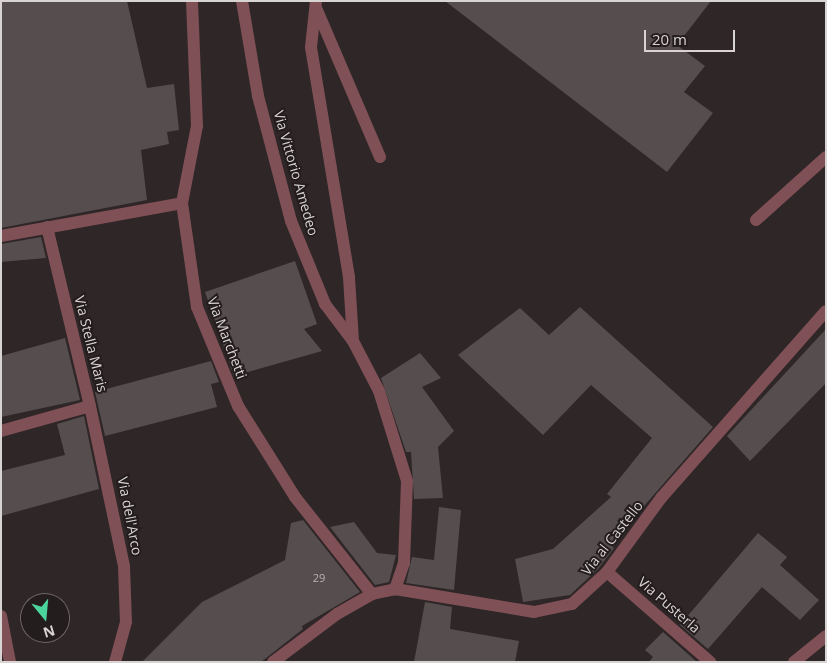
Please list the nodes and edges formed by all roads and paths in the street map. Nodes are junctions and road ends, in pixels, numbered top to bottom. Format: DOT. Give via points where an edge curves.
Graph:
graph roads {
  1 [pos="192,1"];
  2 [pos="242,1"];
  3 [pos="316,2"];
  4 [pos="380,157"];
  5 [pos="826,157"];
  6 [pos="182,203"];
  7 [pos="756,220"];
  8 [pos="47,227"];
  9 [pos="1,236"];
  10 [pos="826,311"];
  11 [pos="353,341"];
  12 [pos="90,406"];
  13 [pos="1,431"];
  14 [pos="607,572"];
  15 [pos="395,588"];
  16 [pos="372,594"];
  17 [pos="1,616"];
  18 [pos="826,636"];
  19 [pos="10,662"];
  20 [pos="115,662"];
  21 [pos="273,662"];
  22 [pos="710,662"];
  23 [pos="794,662"];
  1 -- 6 [label="street, Via Marchetti" via="197,126"];
  2 -- 11 [label="street, Via Vittorio Amedeo" via="258,96 291,221 325,304"];
  3 -- 4 [label="street, Via Vittorio Amedeo" via="341,73"];
  3 -- 11 [label="street, Via Vittorio Amedeo" via="311,47 349,277"];
  5 -- 7 [label="street"];
  6 -- 8 [label="street"];
  6 -- 16 [label="street, Via Marchetti" via="197,307 238,406 295,497"];
  8 -- 9 [label="street"];
  8 -- 12 [label="street, Via Stella Maris"];
  10 -- 14 [label="street, Via al Castello" via="673,484"];
  11 -- 15 [label="street, Via Vittorio Amedeo" via="378,391 407,481 404,563"];
  12 -- 13 [label="street, Via Stella Maris"];
  12 -- 20 [label="street, Via dell'Arco" via="124,566 126,622"];
  14 -- 15 [label="street, Via al Castello" via="572,604 534,612"];
  14 -- 22 [label="street, Via Pusterla"];
  15 -- 16 [label="street, Via al Castello"];
  16 -- 21 [label="street, Via al Castello"];
  17 -- 19 [label="street"];
  18 -- 23 [label="street"];
}
